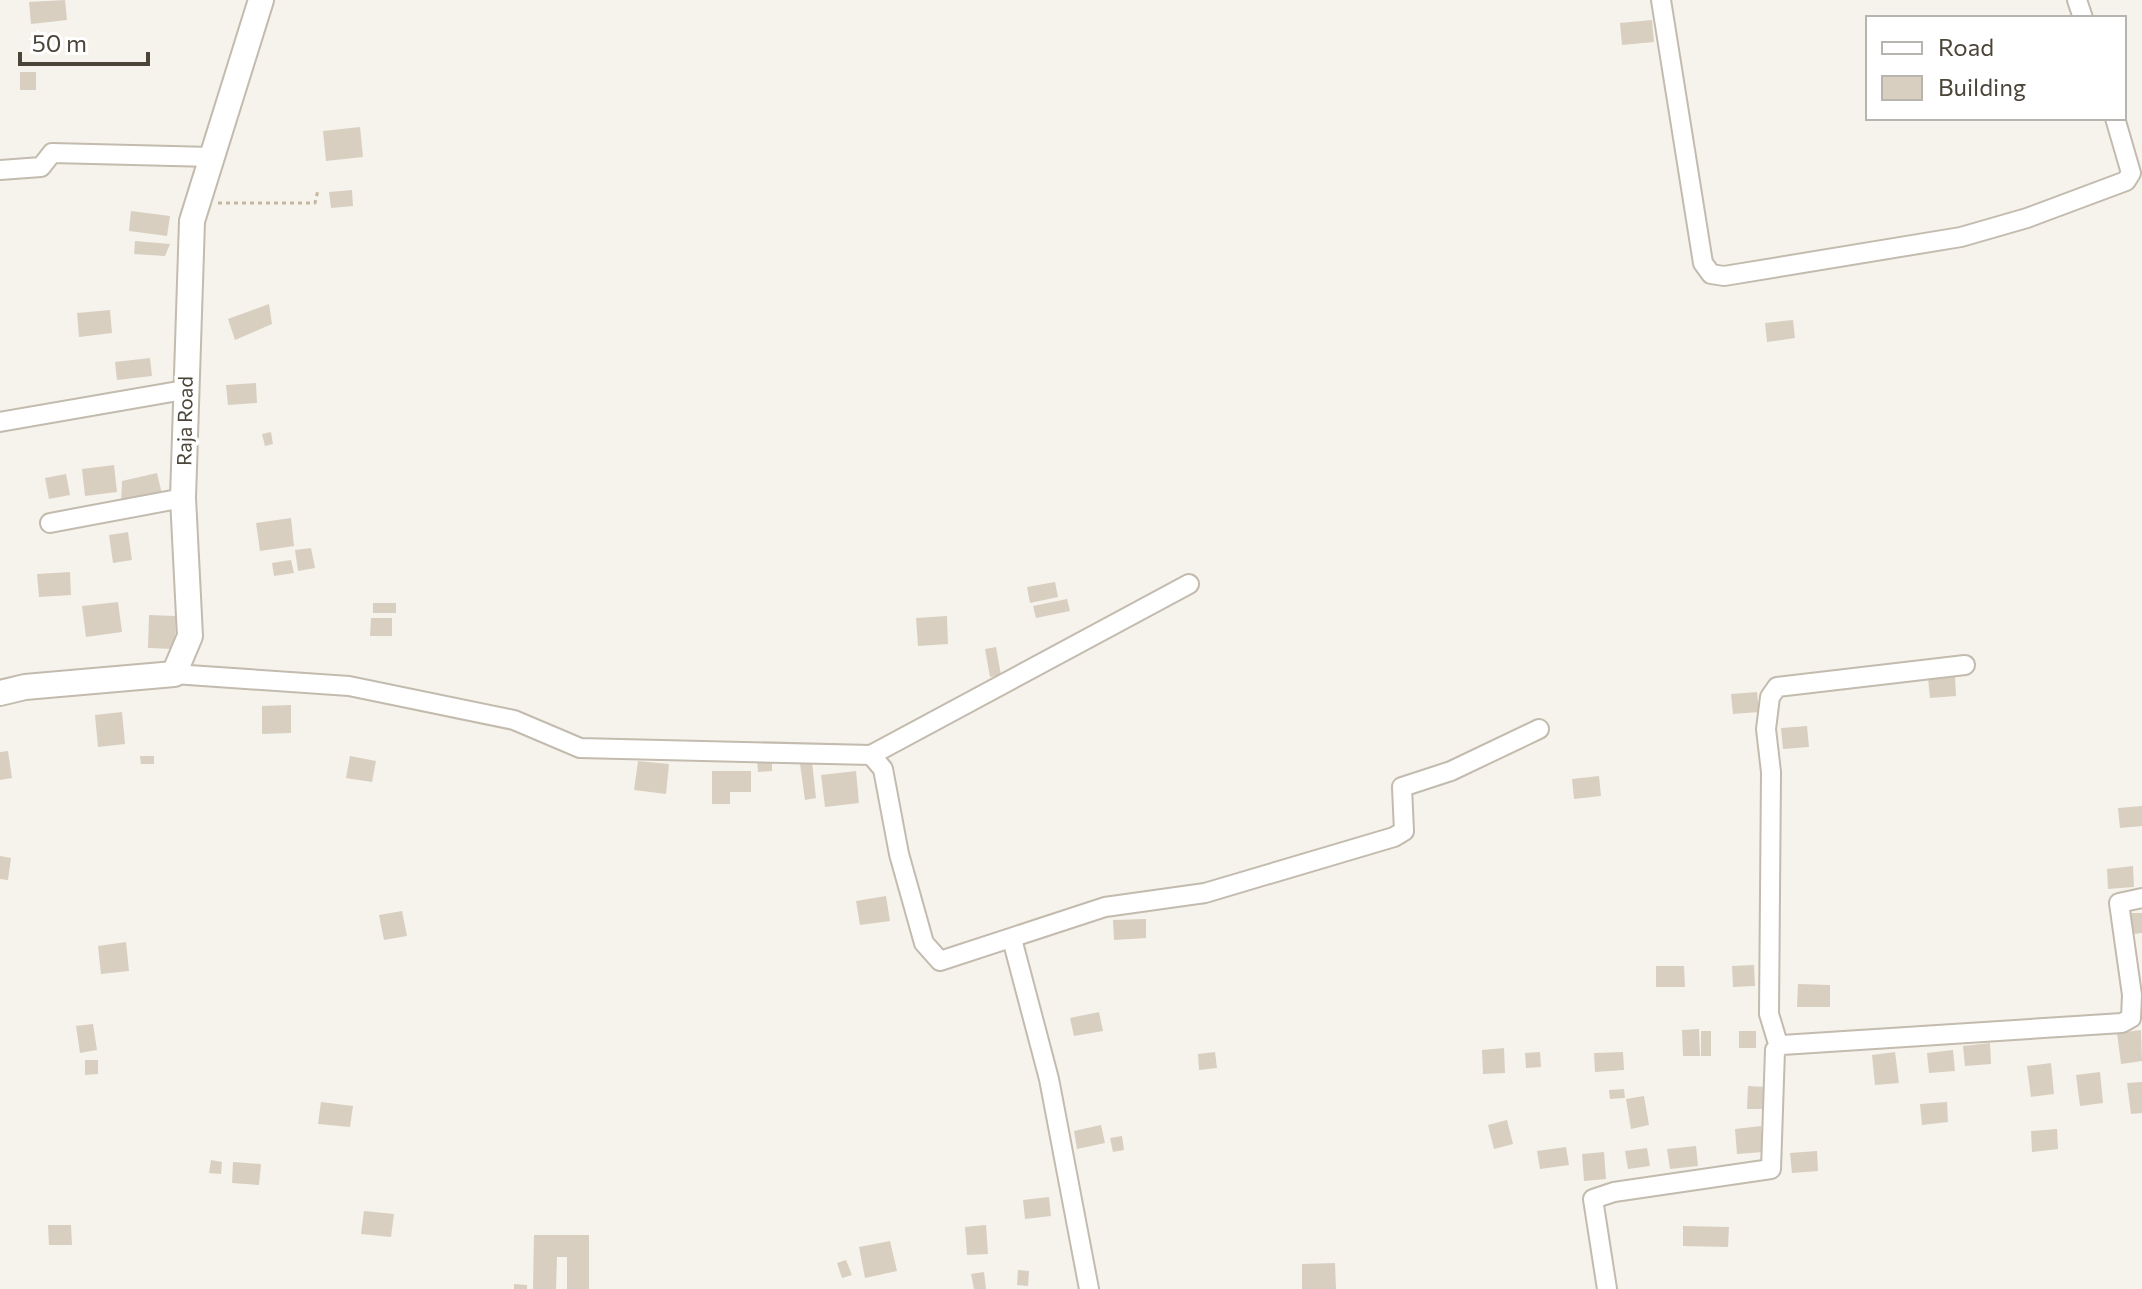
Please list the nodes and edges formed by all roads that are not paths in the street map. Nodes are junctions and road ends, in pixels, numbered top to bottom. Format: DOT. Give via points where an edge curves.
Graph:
graph roads {
  1 [pos="261,0"];
  2 [pos="1661,0"];
  3 [pos="2116,120"];
  4 [pos="212,157"];
  5 [pos="0,170"];
  6 [pos="184,390"];
  7 [pos="0,422"];
  8 [pos="183,498"];
  9 [pos="50,523"];
  10 [pos="1189,584"];
  11 [pos="1965,665"];
  12 [pos="174,674"];
  13 [pos="0,693"];
  14 [pos="1539,729"];
  15 [pos="871,755"];
  16 [pos="2142,898"];
  17 [pos="1012,939"];
  18 [pos="1779,1047"];
  19 [pos="1089,1289"];
  20 [pos="1607,1289"];
  1 -- 4 [label="street, Raja Road"];
  2 -- 3 [label="street" via="1703,263 1711,274 1739,274 1961,237 2126,181 2130,161"];
  4 -- 5 [label="street" via="52,153 41,167"];
  4 -- 6 [label="street, Raja Road" via="192,221"];
  6 -- 7 [label="street"];
  6 -- 8 [label="street, Raja Road"];
  8 -- 9 [label="street"];
  8 -- 12 [label="street, Raja Road" via="190,636"];
  10 -- 15 [label="street"];
  11 -- 18 [label="street" via="1777,687 1770,697 1769,1014"];
  12 -- 13 [label="street"];
  12 -- 15 [label="street" via="349,686 514,720 580,748"];
  14 -- 17 [label="street" via="1451,771 1402,787 1404,831 1394,837 1205,893 1105,907"];
  15 -- 17 [label="street" via="883,769 924,943 940,961"];
  16 -- 18 [label="street" via="2119,903 2132,995 2131,1018 2122,1023"];
  17 -- 19 [label="street" via="1049,1079"];
  18 -- 20 [label="street" via="1771,1169 1593,1199"];
}
